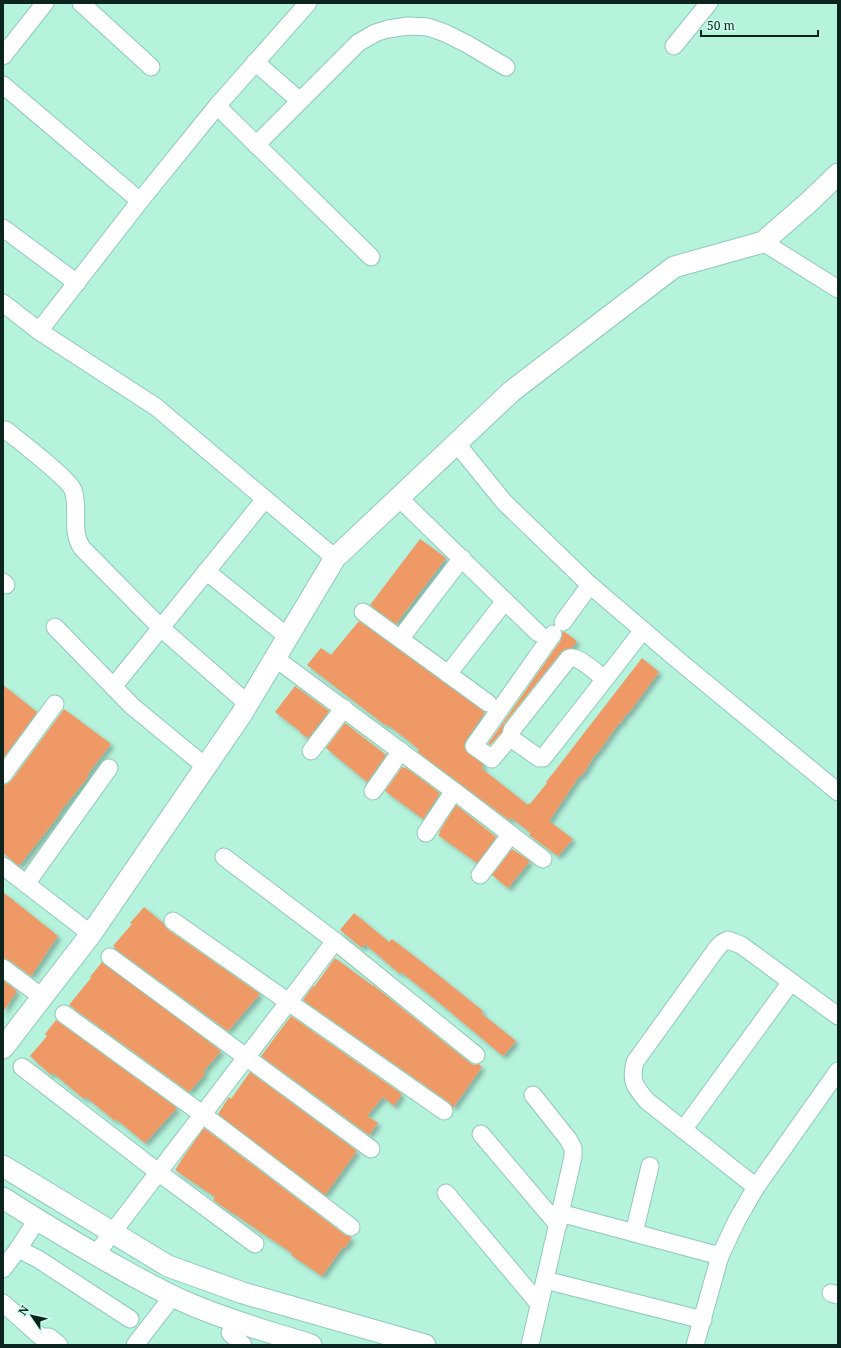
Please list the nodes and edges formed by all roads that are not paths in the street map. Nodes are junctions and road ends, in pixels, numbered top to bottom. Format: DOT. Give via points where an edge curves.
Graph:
graph roads {
  1 [pos="45,3"];
  2 [pos="81,3"];
  3 [pos="308,3"];
  4 [pos="709,3"];
  5 [pos="674,46"];
  6 [pos="3,56"];
  7 [pos="255,62"];
  8 [pos="151,67"];
  9 [pos="506,67"];
  10 [pos="3,85"];
  11 [pos="300,101"];
  12 [pos="216,106"];
  13 [pos="256,145"];
  14 [pos="838,174"];
  15 [pos="140,201"];
  16 [pos="3,228"];
  17 [pos="764,242"];
  18 [pos="371,257"];
  19 [pos="77,283"];
  20 [pos="838,289"];
  21 [pos="7,312"];
  22 [pos="39,331"];
  23 [pos="6,430"];
  24 [pos="457,444"];
  25 [pos="399,498"];
  26 [pos="265,499"];
  27 [pos="335,558"];
  28 [pos="462,558"];
  29 [pos="206,571"];
  30 [pos="590,585"];
  31 [pos="505,601"];
  32 [pos="364,612"];
  33 [pos="55,627"];
  34 [pos="161,628"];
  35 [pos="551,630"];
  36 [pos="643,630"];
  37 [pos="288,637"];
  38 [pos="400,639"];
  39 [pos="275,658"];
  40 [pos="448,674"];
  41 [pos="605,679"];
  42 [pos="113,687"];
  43 [pos="488,703"];
  44 [pos="55,704"];
  45 [pos="248,704"];
  46 [pos="344,708"];
  47 [pos="511,736"];
  48 [pos="311,751"];
  49 [pos="401,751"];
  50 [pos="206,767"];
  51 [pos="109,768"];
  52 [pos="3,775"];
  53 [pos="372,791"];
  54 [pos="454,791"];
  55 [pos="838,792"];
  56 [pos="426,833"];
  57 [pos="511,834"];
  58 [pos="224,857"];
  59 [pos="543,859"];
  60 [pos="3,866"];
  61 [pos="480,876"];
  62 [pos="26,884"];
  63 [pos="173,921"];
  64 [pos="91,934"];
  65 [pos="335,940"];
  66 [pos="110,957"];
  67 [pos="3,968"];
  68 [pos="791,982"];
  69 [pos="42,997"];
  70 [pos="288,1002"];
  71 [pos="64,1014"];
  72 [pos="838,1016"];
  73 [pos="3,1048"];
  74 [pos="476,1055"];
  75 [pos="246,1057"];
  76 [pos="22,1067"];
  77 [pos="838,1071"];
  78 [pos="533,1096"];
  79 [pos="444,1111"];
  80 [pos="202,1114"];
  81 [pos="683,1130"];
  82 [pos="481,1134"];
  83 [pos="371,1149"];
  84 [pos="3,1166"];
  85 [pos="650,1166"];
  86 [pos="158,1172"];
  87 [pos="756,1187"];
  88 [pos="446,1193"];
  89 [pos="3,1198"];
  90 [pos="559,1219"];
  91 [pos="37,1220"];
  92 [pos="351,1227"];
  93 [pos="112,1232"];
  94 [pos="634,1233"];
  95 [pos="255,1244"];
  96 [pos="18,1249"];
  97 [pos="96,1254"];
  98 [pos="720,1256"];
  99 [pos="3,1268"];
  100 [pos="545,1280"];
  101 [pos="173,1296"];
  102 [pos="3,1303"];
  103 [pos="539,1304"];
  104 [pos="130,1320"];
  105 [pos="703,1320"];
  106 [pos="230,1333"];
  107 [pos="59,1345"];
  108 [pos="136,1345"];
  109 [pos="243,1345"];
  110 [pos="311,1345"];
  111 [pos="425,1345"];
  112 [pos="530,1345"];
  113 [pos="695,1345"];
  1 -- 6 [label="street"];
  2 -- 8 [label="street"];
  3 -- 7 [label="street"];
  4 -- 5 [label="street"];
  7 -- 11 [label="street"];
  7 -- 12 [label="street"];
  9 -- 11 [label="street" via="467,44 428,27 388,29 358,43"];
  10 -- 15 [label="street"];
  11 -- 13 [label="street"];
  12 -- 13 [label="street"];
  12 -- 15 [label="street"];
  13 -- 18 [label="street"];
  14 -- 17 [label="street"];
  15 -- 19 [label="street"];
  16 -- 19 [label="street"];
  17 -- 20 [label="street"];
  17 -- 24 [label="street" via="674,267 512,391"];
  19 -- 22 [label="street"];
  21 -- 22 [label="street"];
  22 -- 26 [label="street" via="156,407"];
  23 -- 34 [label="street" via="69,483 74,494 77,541"];
  24 -- 25 [label="street"];
  24 -- 30 [label="street" via="504,502"];
  25 -- 27 [label="street"];
  25 -- 28 [label="street"];
  26 -- 27 [label="street"];
  26 -- 29 [label="street"];
  27 -- 37 [label="street"];
  28 -- 31 [label="street"];
  28 -- 38 [label="street"];
  29 -- 34 [label="street"];
  29 -- 37 [label="street"];
  30 -- 35 [label="street"];
  30 -- 36 [label="street"];
  31 -- 35 [label="street"];
  31 -- 40 [label="street"];
  32 -- 38 [label="street"];
  33 -- 42 [label="street"];
  34 -- 42 [label="street"];
  34 -- 45 [label="street"];
  35 -- 47 [label="street" via="474,746 492,759"];
  36 -- 41 [label="street"];
  36 -- 55 [label="street"];
  37 -- 39 [label="street"];
  38 -- 40 [label="street"];
  39 -- 45 [label="street"];
  39 -- 46 [label="street"];
  40 -- 43 [label="street"];
  41 -- 47 [label="street" via="543,758 539,758"];
  41 -- 47 [label="street" via="580,660 569,658 512,730"];
  42 -- 50 [label="street" via="132,706"];
  44 -- 52 [label="street"];
  45 -- 50 [label="street"];
  46 -- 48 [label="street"];
  46 -- 49 [label="street"];
  49 -- 53 [label="street"];
  49 -- 54 [label="street"];
  50 -- 64 [label="street"];
  51 -- 62 [label="street"];
  54 -- 56 [label="street"];
  54 -- 57 [label="street"];
  57 -- 59 [label="street"];
  57 -- 61 [label="street"];
  58 -- 65 [label="street"];
  60 -- 62 [label="street"];
  62 -- 64 [label="street"];
  63 -- 70 [label="street"];
  64 -- 69 [label="street"];
  65 -- 70 [label="street"];
  65 -- 74 [label="street"];
  66 -- 75 [label="street"];
  67 -- 69 [label="street"];
  68 -- 72 [label="street"];
  68 -- 81 [label="street"];
  68 -- 81 [label="street" via="736,943 728,940 717,948 635,1062 632,1072 636,1089"];
  69 -- 73 [label="street"];
  70 -- 75 [label="street"];
  70 -- 79 [label="street"];
  71 -- 80 [label="street"];
  75 -- 80 [label="street"];
  75 -- 83 [label="street"];
  76 -- 86 [label="street"];
  77 -- 87 [label="street"];
  78 -- 90 [label="street" via="560,1128 572,1148 573,1157"];
  80 -- 86 [label="street"];
  80 -- 92 [label="street"];
  81 -- 87 [label="street"];
  82 -- 90 [label="street"];
  84 -- 93 [label="street"];
  85 -- 94 [label="street"];
  86 -- 93 [label="street"];
  86 -- 95 [label="street"];
  87 -- 98 [label="street"];
  88 -- 103 [label="street"];
  89 -- 91 [label="street"];
  90 -- 94 [label="street"];
  90 -- 100 [label="street"];
  91 -- 96 [label="street"];
  91 -- 97 [label="street"];
  93 -- 97 [label="street"];
  93 -- 111 [label="street" via="168,1266 243,1293"];
  94 -- 98 [label="street"];
  96 -- 99 [label="street"];
  96 -- 104 [label="street" via="38,1259"];
  97 -- 101 [label="street"];
  98 -- 105 [label="street"];
  100 -- 103 [label="street"];
  100 -- 105 [label="street"];
  101 -- 108 [label="street"];
  101 -- 110 [label="street" via="242,1324"];
  102 -- 107 [label="street" via="41,1337 49,1337"];
  103 -- 112 [label="street"];
  105 -- 113 [label="street"];
  106 -- 109 [label="street"];
}
